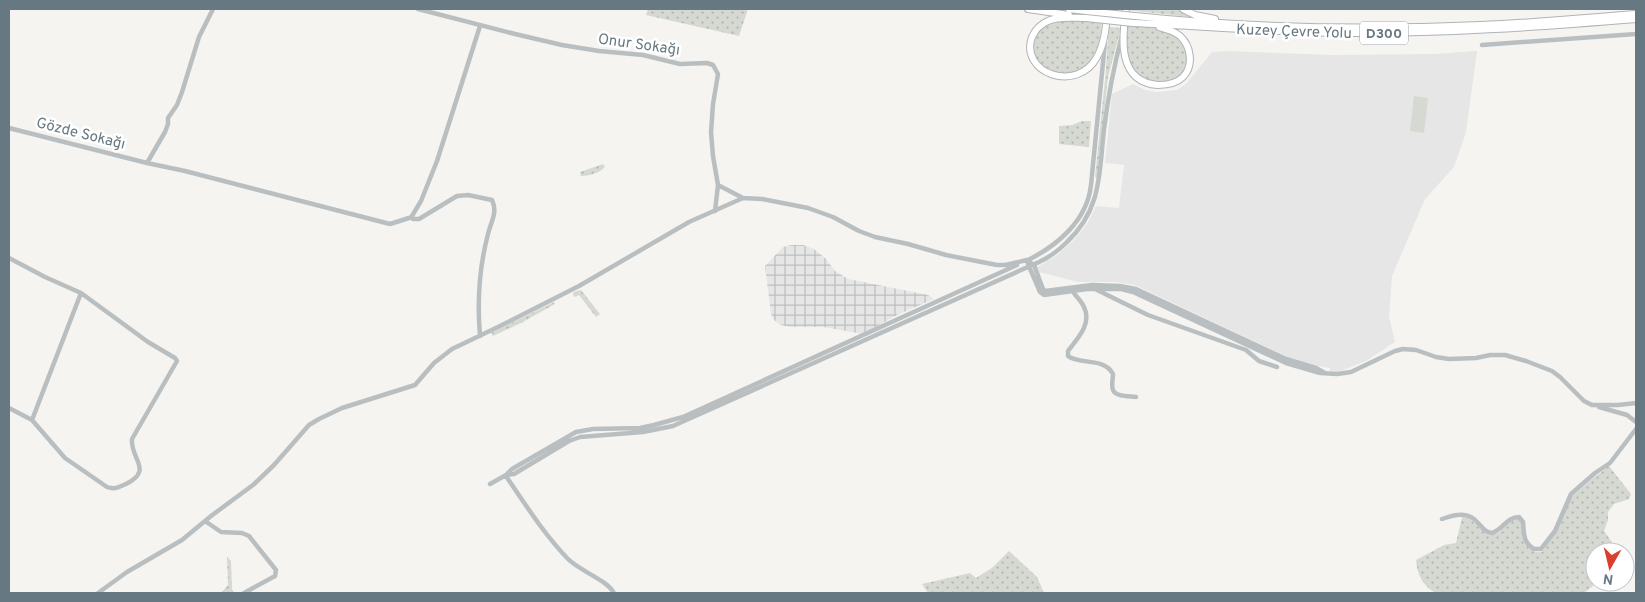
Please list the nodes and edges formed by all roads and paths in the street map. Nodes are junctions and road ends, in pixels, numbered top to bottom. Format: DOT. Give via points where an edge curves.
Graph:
graph roads {
  1 [pos="213,9"];
  2 [pos="418,9"];
  3 [pos="1028,9"];
  4 [pos="1069,9"];
  5 [pos="1108,9"];
  6 [pos="1126,9"];
  7 [pos="1184,9"];
  8 [pos="1086,14"];
  9 [pos="1635,17"];
  10 [pos="1133,23"];
  11 [pos="480,26"];
  12 [pos="1279,26"];
  13 [pos="1106,29"];
  14 [pos="1123,29"];
  15 [pos="1636,34"];
  16 [pos="1482,45"];
  17 [pos="9,128"];
  18 [pos="147,163"];
  19 [pos="718,185"];
  20 [pos="744,198"];
  21 [pos="715,211"];
  22 [pos="412,217"];
  23 [pos="9,258"];
  24 [pos="1027,260"];
  25 [pos="1032,265"];
  26 [pos="1093,288"];
  27 [pos="1072,290"];
  28 [pos="81,293"];
  29 [pos="480,336"];
  30 [pos="1277,366"];
  31 [pos="1325,373"];
  32 [pos="1136,397"];
  33 [pos="1636,403"];
  34 [pos="1595,406"];
  35 [pos="9,408"];
  36 [pos="32,420"];
  37 [pos="1636,421"];
  38 [pos="1636,429"];
  39 [pos="506,476"];
  40 [pos="490,484"];
  41 [pos="1442,519"];
  42 [pos="205,521"];
  43 [pos="98,593"];
  44 [pos="244,593"];
  45 [pos="614,593"];
  1 -- 18 [label="street" via="199,37 182,92 168,118 165,132"];
  2 -- 11 [label="street, Onur Sokağı"];
  3 -- 8 [label="highway, D300"];
  4 -- 8 [label="highway, D300"];
  5 -- 13 [label="highway"];
  6 -- 14 [label="highway"];
  7 -- 12 [label="highway" via="1207,18"];
  8 -- 10 [label="highway, D300, bridge"];
  8 -- 12 [label="highway, Kuzey Çevre Yolu / D300, bridge"];
  8 -- 13 [label="highway" via="1048,20 1037,29 1030,48 1042,69 1066,77 1082,73 1097,57"];
  9 -- 10 [label="highway, Kuzey Çevre Yolu / D300" via="1481,31 1383,33 1267,31"];
  9 -- 12 [label="highway, Kuzey Çevre Yolu / D300" via="1416,28"];
  10 -- 14 [label="highway" via="1171,30 1186,42 1190,57 1188,71 1183,77 1162,85 1139,79 1125,60"];
  11 -- 19 [label="street, Onur Sokağı" via="586,49 643,55 680,64 713,65 718,76 711,140"];
  11 -- 22 [label="street" via="437,161"];
  13 -- 24 [label="street" via="1088,198 1078,220 1066,233 1048,249"];
  14 -- 25 [label="street" via="1113,69 1094,204 1072,238 1050,256"];
  15 -- 16 [label="street"];
  17 -- 18 [label="street, Gözde Sokağı"];
  18 -- 22 [label="street, Gözde Sokağı" via="390,224"];
  19 -- 20 [label="street"];
  19 -- 21 [label="street, Onur Sokağı"];
  20 -- 21 [label="street"];
  20 -- 24 [label="street" via="808,208 869,235 946,255 997,266"];
  21 -- 29 [label="street"];
  22 -- 29 [label="street, Gözde Sokağı" via="419,219 457,196 492,200 495,213 485,247 479,288"];
  23 -- 28 [label="street"];
  24 -- 25 [label="street"];
  24 -- 39 [label="street" via="683,417 640,428 576,432 512,469"];
  25 -- 27 [label="street" via="1043,294"];
  25 -- 31 [label="street" via="1045,291 1085,285 1132,288 1286,359"];
  25 -- 39 [label="street" via="673,426 580,437"];
  26 -- 27 [label="street"];
  26 -- 30 [label="street" via="1138,311 1246,350 1259,361"];
  26 -- 31 [label="street" via="1138,293 1286,363"];
  27 -- 32 [label="street" via="1084,307 1086,321 1068,356 1108,367 1113,374 1114,393"];
  28 -- 36 [label="street"];
  28 -- 36 [label="street" via="177,361 132,439 140,472 130,482 115,489 107,487 65,458"];
  29 -- 42 [label="street" via="445,353 415,386 336,410 314,422 260,479"];
  31 -- 34 [label="street" via="1351,372 1404,349 1449,359 1505,355 1552,371"];
  33 -- 34 [label="street"];
  34 -- 37 [label="street"];
  35 -- 36 [label="street"];
  38 -- 41 [label="street" via="1610,463 1571,494 1558,526 1541,549 1534,550 1526,541 1523,522 1518,517 1492,533 1466,515"];
  39 -- 40 [label="street"];
  39 -- 45 [label="street" via="560,551"];
  42 -- 43 [label="street" via="182,540"];
  42 -- 44 [label="street" via="221,532 249,536 276,570 277,574"];
}
